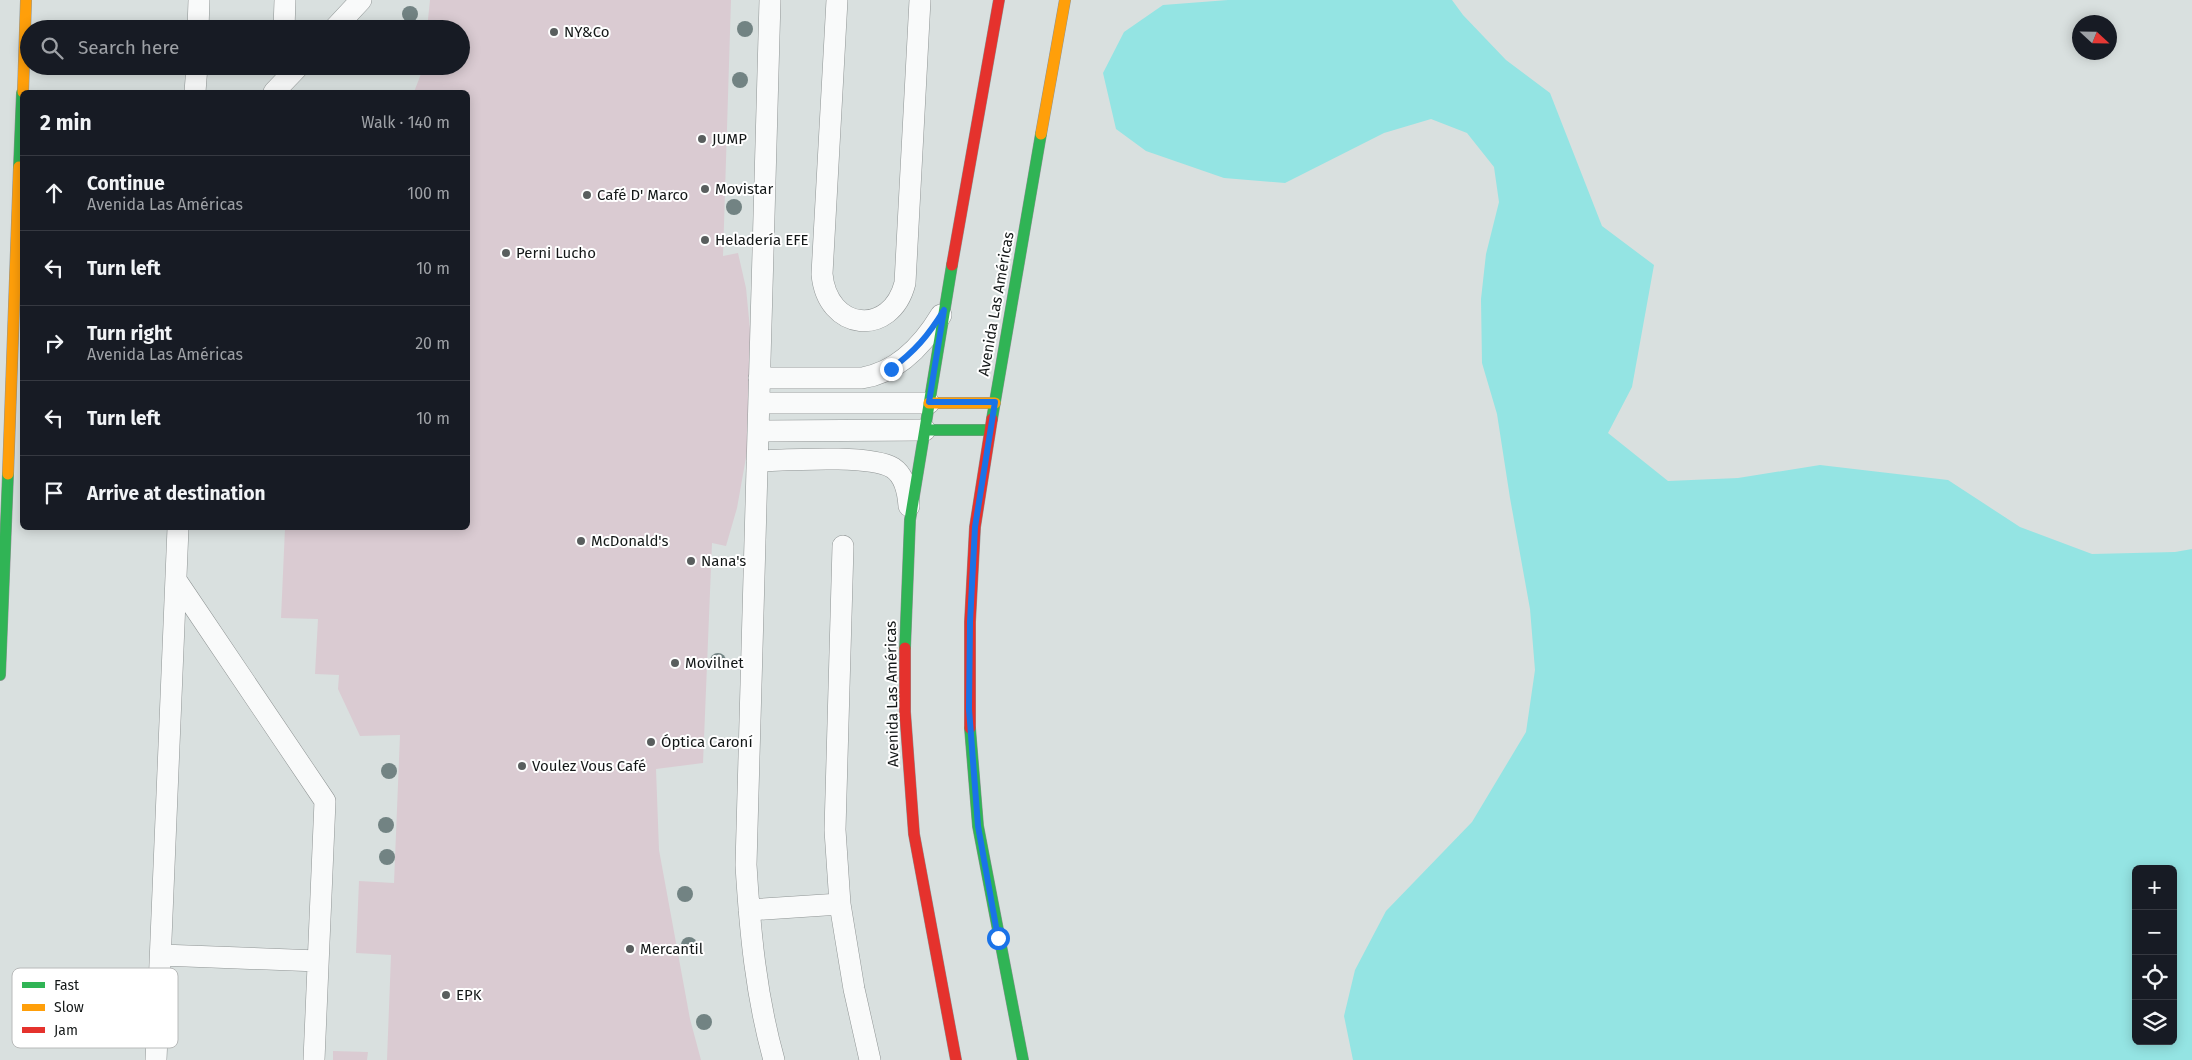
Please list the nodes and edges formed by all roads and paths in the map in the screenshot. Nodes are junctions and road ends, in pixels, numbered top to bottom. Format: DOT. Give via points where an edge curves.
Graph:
graph roads {
  1 [pos="26,0"];
  2 [pos="199,0"];
  3 [pos="285,0"];
  4 [pos="361,0"];
  5 [pos="770,0"];
  6 [pos="837,0"];
  7 [pos="920,0"];
  8 [pos="999,0"];
  9 [pos="1065,0"];
  10 [pos="25,20"];
  11 [pos="198,20"];
  12 [pos="284,20"];
  13 [pos="342,20"];
  14 [pos="23,75"];
  15 [pos="197,75"];
  16 [pos="22,90"];
  17 [pos="196,90"];
  18 [pos="20,146"];
  19 [pos="944,310"];
  20 [pos="759,378"];
  21 [pos="929,402"];
  22 [pos="995,402"];
  23 [pos="759,403"];
  24 [pos="925,430"];
  25 [pos="990,430"];
  26 [pos="758,431"];
  27 [pos="757,460"];
  28 [pos="910,520"];
  29 [pos="178,530"];
  30 [pos="843,546"];
  31 [pos="176,580"];
  32 [pos="0,675"];
  33 [pos="840,904"];
  34 [pos="749,910"];
  35 [pos="161,956"];
  36 [pos="318,961"];
  37 [pos="160,968"];
  38 [pos="314,1060"];
  39 [pos="774,1060"];
  40 [pos="870,1060"];
  41 [pos="956,1060"];
  42 [pos="1023,1060"];
  1 -- 10 [label="main road"];
  2 -- 11 [label="lane"];
  3 -- 12 [label="lane"];
  4 -- 13 [label="lane"];
  5 -- 20 [label="lane"];
  6 -- 7 [label="lane" via="822,274 829,302 839,312 866,320 880,317 893,309 902,297 905,283"];
  8 -- 19 [label="main road, Avenida Las Américas"];
  9 -- 22 [label="main road, Avenida Las Américas"];
  14 -- 16 [label="main road"];
  15 -- 17 [label="lane"];
  18 -- 32 [label="main road"];
  19 -- 20 [label="lane" via="918,346 891,369 876,376"];
  19 -- 21 [label="main road, Avenida Las Américas"];
  20 -- 23 [label="lane"];
  21 -- 22 [label="main road"];
  21 -- 23 [label="lane"];
  21 -- 24 [label="main road, Avenida Las Américas"];
  22 -- 25 [label="main road, Avenida Las Américas"];
  23 -- 26 [label="lane"];
  24 -- 25 [label="main road"];
  24 -- 26 [label="lane"];
  24 -- 28 [label="main road, Avenida Las Américas"];
  25 -- 42 [label="main road, Avenida Las Américas" via="975,527 969,709 978,826"];
  26 -- 27 [label="lane"];
  27 -- 28 [label="lane" via="863,460 882,464 892,468 905,484"];
  27 -- 34 [label="lane" via="746,865"];
  28 -- 41 [label="main road, Avenida Las Américas" via="905,712 914,834"];
  29 -- 31 [label="lane"];
  30 -- 33 [label="lane" via="835,830"];
  31 -- 35 [label="lane"];
  31 -- 36 [label="lane" via="325,802"];
  33 -- 34 [label="lane"];
  33 -- 40 [label="lane"];
  34 -- 39 [label="lane" via="757,978"];
  35 -- 36 [label="lane"];
  35 -- 37 [label="lane"];
  36 -- 38 [label="lane"];
}
